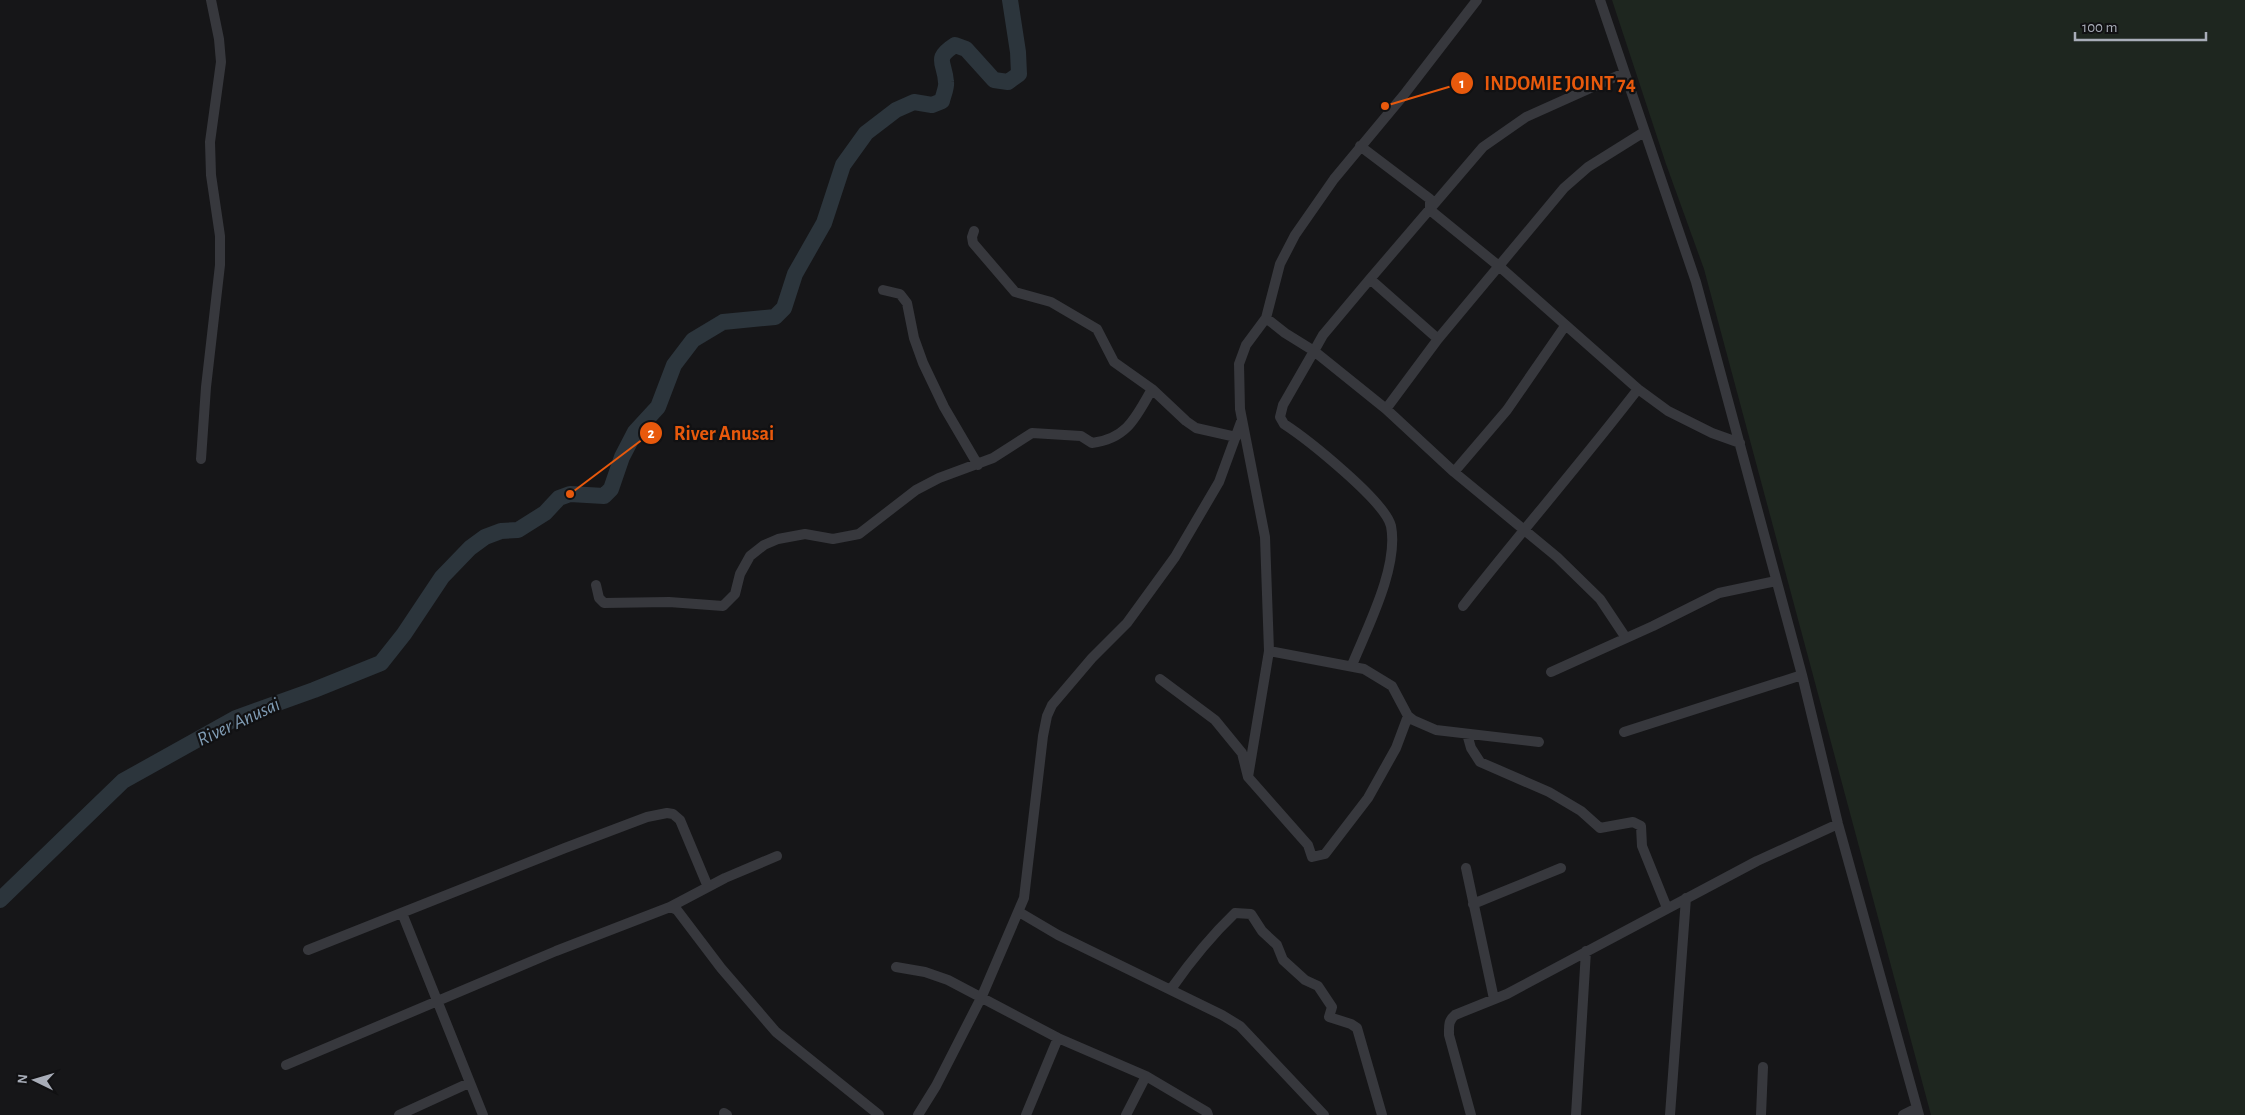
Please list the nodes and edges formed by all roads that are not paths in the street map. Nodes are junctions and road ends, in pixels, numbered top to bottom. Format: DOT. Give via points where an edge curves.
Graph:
graph roads {
  1 [pos="211,0"];
  2 [pos="1477,0"];
  3 [pos="1600,0"];
  4 [pos="1624,73"];
  5 [pos="1644,132"];
  6 [pos="1360,146"];
  7 [pos="1430,210"];
  8 [pos="974,231"];
  9 [pos="1500,267"];
  10 [pos="1370,279"];
  11 [pos="882,290"];
  12 [pos="1266,318"];
  13 [pos="1565,326"];
  14 [pos="1438,340"];
  15 [pos="1314,351"];
  16 [pos="1152,389"];
  17 [pos="1638,389"];
  18 [pos="1386,409"];
  19 [pos="1242,421"];
  20 [pos="1236,437"];
  21 [pos="1740,443"];
  22 [pos="201,459"];
  23 [pos="978,465"];
  24 [pos="1454,472"];
  25 [pos="1524,529"];
  26 [pos="1776,581"];
  27 [pos="596,585"];
  28 [pos="1463,606"];
  29 [pos="1626,638"];
  30 [pos="1269,651"];
  31 [pos="1352,665"];
  32 [pos="1551,672"];
  33 [pos="1802,675"];
  34 [pos="1160,679"];
  35 [pos="1408,716"];
  36 [pos="1624,732"];
  37 [pos="1467,734"];
  38 [pos="1540,742"];
  39 [pos="1248,777"];
  40 [pos="1838,824"];
  41 [pos="777,856"];
  42 [pos="1466,868"];
  43 [pos="1561,868"];
  44 [pos="708,887"];
  45 [pos="1686,898"];
  46 [pos="1474,904"];
  47 [pos="670,907"];
  48 [pos="1667,908"];
  49 [pos="1019,912"];
  50 [pos="402,914"];
  51 [pos="308,950"];
  52 [pos="1586,952"];
  53 [pos="896,967"];
  54 [pos="1171,989"];
  55 [pos="982,996"];
  56 [pos="1494,999"];
  57 [pos="436,1000"];
  58 [pos="1058,1038"];
  59 [pos="286,1065"];
  60 [pos="1763,1067"];
  61 [pos="1146,1076"];
  62 [pos="469,1083"];
  63 [pos="1918,1112"];
  64 [pos="1469,1114"];
  65 [pos="399,1115"];
  66 [pos="482,1115"];
  67 [pos="879,1115"];
  68 [pos="918,1115"];
  69 [pos="1026,1115"];
  70 [pos="1126,1115"];
  71 [pos="1208,1115"];
  72 [pos="1324,1115"];
  73 [pos="1382,1115"];
  74 [pos="1576,1115"];
  75 [pos="1670,1115"];
  76 [pos="1761,1115"];
  77 [pos="1903,1115"];
  1 -- 22 [label="street" via="221,62 210,142 220,264"];
  2 -- 6 [label="street"];
  3 -- 4 [label="street"];
  4 -- 5 [label="street"];
  4 -- 7 [label="street" via="1526,117 1502,132 1483,147"];
  5 -- 9 [label="street" via="1588,168 1564,188"];
  5 -- 21 [label="street" via="1696,282"];
  6 -- 7 [label="street" via="1430,199"];
  6 -- 12 [label="street" via="1295,235 1280,264"];
  7 -- 9 [label="street"];
  7 -- 10 [label="street"];
  8 -- 16 [label="street" via="973,243 1015,292 1051,302 1097,329 1114,362"];
  9 -- 13 [label="street"];
  9 -- 14 [label="street"];
  10 -- 14 [label="street"];
  10 -- 15 [label="street" via="1323,335"];
  11 -- 23 [label="street" via="900,294 907,303 923,363"];
  12 -- 15 [label="street"];
  12 -- 19 [label="street" via="1246,345 1239,364"];
  13 -- 17 [label="street"];
  13 -- 24 [label="street" via="1507,410"];
  14 -- 18 [label="street"];
  15 -- 18 [label="street"];
  15 -- 31 [label="street" via="1290,388 1280,417 1284,424 1368,494 1385,515 1392,538 1386,576"];
  16 -- 20 [label="street" via="1192,425"];
  16 -- 23 [label="street" via="1135,420 1113,438 1092,443 1081,436 1032,433"];
  17 -- 21 [label="street" via="1668,412"];
  17 -- 25 [label="street"];
  18 -- 24 [label="street"];
  19 -- 20 [label="street"];
  19 -- 30 [label="street" via="1265,537"];
  20 -- 49 [label="street" via="1219,482 1148,597 1052,705 1043,736 1026,888"];
  21 -- 26 [label="street"];
  23 -- 27 [label="street" via="939,478 916,490 858,534 833,538 793,535 764,545 745,563 735,594 723,606 669,602 604,603 599,598"];
  24 -- 25 [label="street"];
  25 -- 28 [label="street"];
  25 -- 29 [label="street" via="1600,599"];
  26 -- 29 [label="street" via="1719,593"];
  26 -- 33 [label="street"];
  29 -- 32 [label="street"];
  30 -- 31 [label="street"];
  30 -- 39 [label="street"];
  31 -- 35 [label="street" via="1392,686"];
  33 -- 36 [label="street"];
  33 -- 40 [label="street"];
  34 -- 39 [label="street" via="1215,720 1242,753"];
  35 -- 37 [label="street" via="1420,725 1436,730"];
  35 -- 39 [label="street" via="1396,748 1368,798 1325,854 1312,857 1308,845"];
  37 -- 38 [label="street"];
  37 -- 48 [label="street" via="1480,762 1549,792 1581,811 1600,828 1633,822 1641,826 1642,846"];
  40 -- 45 [label="street"];
  40 -- 63 [label="street"];
  41 -- 44 [label="street"];
  42 -- 46 [label="street"];
  43 -- 46 [label="street"];
  44 -- 47 [label="street"];
  44 -- 50 [label="street" via="680,820 667,813 647,817 565,848"];
  45 -- 48 [label="street"];
  45 -- 75 [label="street"];
  46 -- 56 [label="street"];
  47 -- 57 [label="street"];
  47 -- 67 [label="street" via="677,910 776,1032"];
  48 -- 52 [label="street"];
  49 -- 54 [label="street" via="1058,935"];
  49 -- 55 [label="street"];
  50 -- 51 [label="street"];
  50 -- 57 [label="street"];
  52 -- 56 [label="street"];
  52 -- 74 [label="street"];
  53 -- 55 [label="street" via="925,972"];
  54 -- 72 [label="street" via="1240,1026"];
  54 -- 73 [label="street" via="1235,913 1251,914 1277,946 1283,960 1305,980 1318,986 1332,1007 1329,1017 1357,1028"];
  55 -- 58 [label="street"];
  55 -- 68 [label="street"];
  56 -- 64 [label="street" via="1455,1014 1448,1025"];
  57 -- 59 [label="street"];
  57 -- 62 [label="street"];
  58 -- 61 [label="street"];
  58 -- 69 [label="street"];
  60 -- 76 [label="street"];
  61 -- 70 [label="street"];
  61 -- 71 [label="street"];
  62 -- 65 [label="street"];
  62 -- 66 [label="street"];
  63 -- 77 [label="street"];
}
